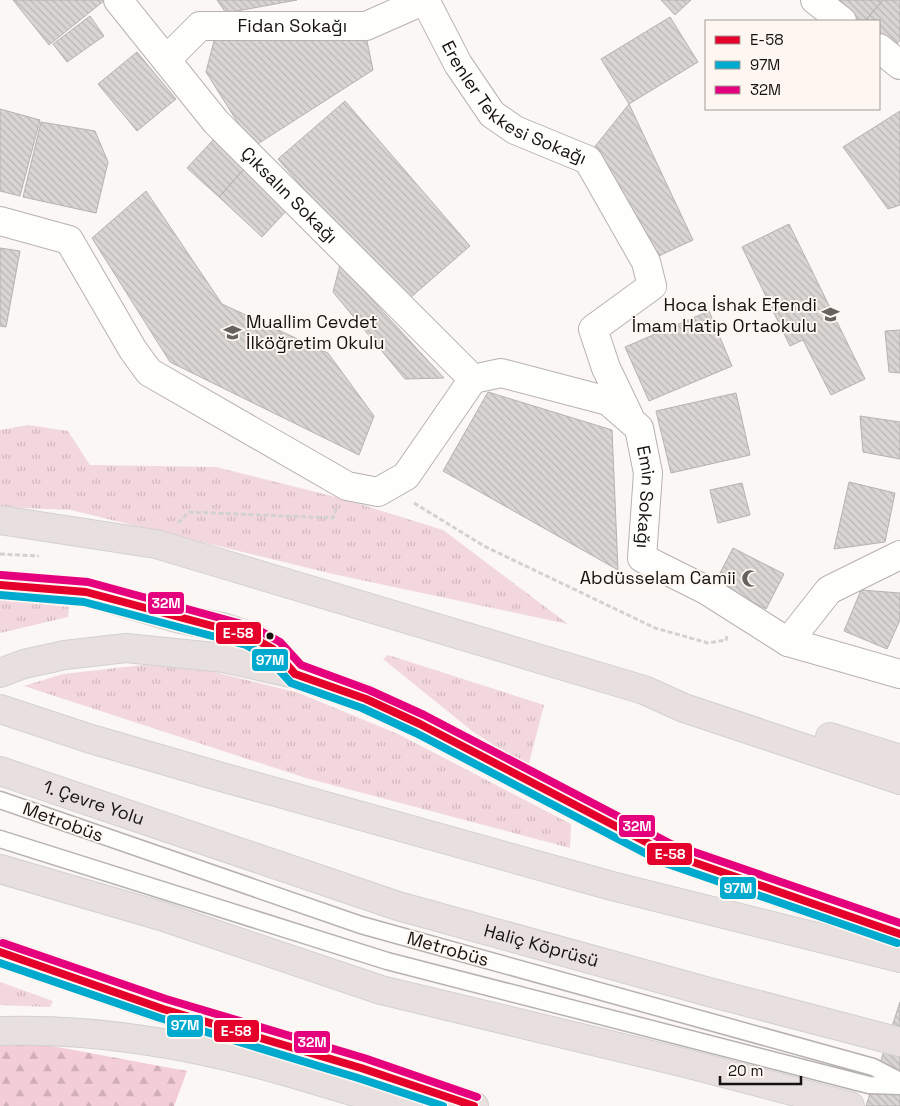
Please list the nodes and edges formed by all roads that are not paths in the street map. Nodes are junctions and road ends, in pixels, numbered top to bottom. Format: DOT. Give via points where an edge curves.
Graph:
graph roads {
  1 [pos="118,0"];
  2 [pos="425,0"];
  3 [pos="815,0"];
  4 [pos="841,20"];
  5 [pos="167,59"];
  6 [pos="0,221"];
  7 [pos="473,379"];
  8 [pos="632,422"];
  9 [pos="0,520"];
  10 [pos="898,554"];
  11 [pos="0,585"];
  12 [pos="788,642"];
  13 [pos="0,673"];
  14 [pos="295,674"];
  15 [pos="900,674"];
  16 [pos="644,690"];
  17 [pos="0,709"];
  18 [pos="900,759"];
  19 [pos="0,771"];
  20 [pos="900,780"];
  21 [pos="0,800"];
  22 [pos="187,833"];
  23 [pos="0,839"];
  24 [pos="0,869"];
  25 [pos="166,905"];
  26 [pos="900,934"];
  27 [pos="0,952"];
  28 [pos="900,958"];
  29 [pos="0,1031"];
  30 [pos="900,1042"];
  31 [pos="900,1081"];
  32 [pos="900,1086"];
  33 [pos="408,1106"];
  34 [pos="474,1106"];
  35 [pos="850,1106"];
  1 -- 5 [label="street, Çıksalın Sokağı"];
  2 -- 5 [label="street, Fidan Sokağı" via="366,26 200,26"];
  2 -- 8 [label="street, Erenler Tekkesi Sokağı" via="458,64 492,114 515,130 588,160 646,262 652,286 593,330 606,368"];
  3 -- 4 [label="street"];
  5 -- 7 [label="street, Çıksalın Sokağı" via="216,122"];
  6 -- 7 [label="street" via="69,240 149,372 347,486 378,492 406,476"];
  7 -- 8 [label="street, Emin Sokağı" via="502,373 608,401"];
  8 -- 12 [label="street, Emin Sokağı" via="639,428 648,473 642,558 706,590"];
  9 -- 16 [label="highway" via="156,544"];
  10 -- 12 [label="street" via="829,590"];
  11 -- 14 [label="highway" via="86,592 180,619 223,627 250,636 273,649"];
  12 -- 15 [label="street, Emin Sokağı"];
  13 -- 14 [label="highway" via="65,654 126,648 224,658"];
  14 -- 26 [label="highway" via="366,699 420,724 667,853"];
  16 -- 18 [label="highway" via="685,693"];
  16 -- 20 [label="highway" via="684,708"];
  17 -- 28 [label="highway" via="211,774 612,886"];
  19 -- 22 [label="highway, 1. Çevre Yolu"];
  21 -- 31 [label="lane, Metrobüs" via="361,925 873,1067"];
  22 -- 30 [label="highway, Haliç Köprüsü" via="398,906"];
  23 -- 25 [label="lane, Metrobüs"];
  24 -- 25 [label="highway"];
  25 -- 32 [label="lane, Metrobüs" via="869,1085"];
  25 -- 35 [label="highway" via="381,990"];
  27 -- 34 [label="highway" via="209,1024 361,1068"];
  29 -- 33 [label="highway" via="114,1035 177,1045"];
}
